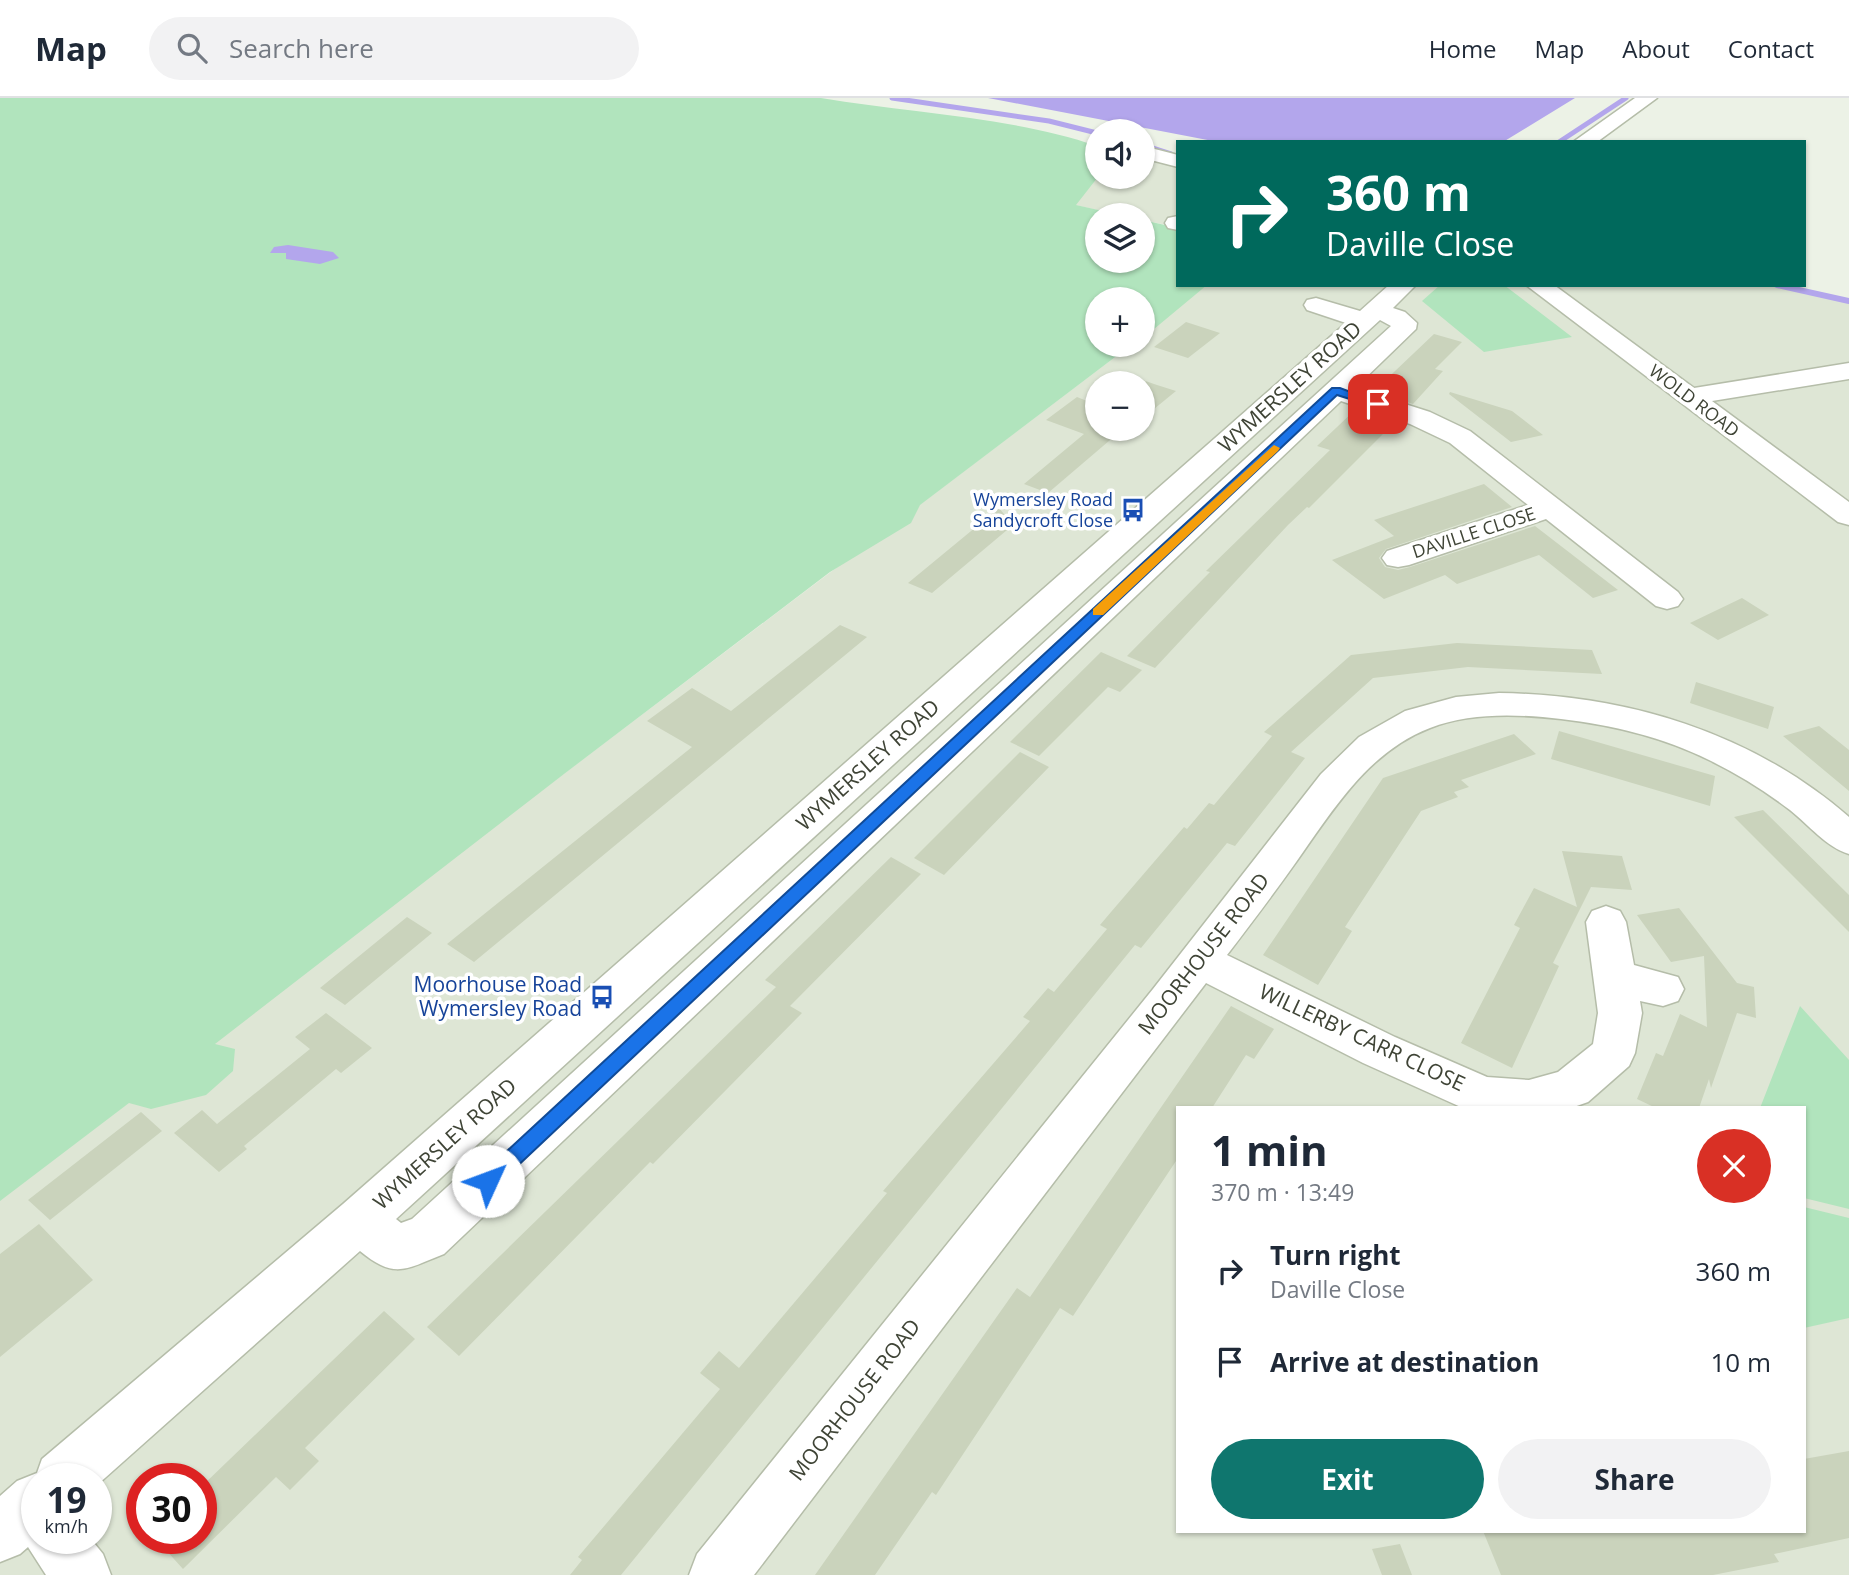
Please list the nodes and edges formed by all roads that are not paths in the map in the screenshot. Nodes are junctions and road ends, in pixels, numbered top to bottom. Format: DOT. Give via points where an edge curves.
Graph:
graph roads {
  1 [pos="1648,98"];
  2 [pos="1586,140"];
  3 [pos="1155,155"];
  4 [pos="1176,160"];
  5 [pos="1331,287"];
  6 [pos="1402,287"];
  7 [pos="1541,287"];
  8 [pos="1370,316"];
  9 [pos="1849,371"];
  10 [pos="1336,391"];
  11 [pos="1689,397"];
  12 [pos="1550,507"];
  13 [pos="1849,516"];
  14 [pos="1399,558"];
  15 [pos="1670,599"];
  16 [pos="1849,840"];
  17 [pos="1606,922"];
  18 [pos="1199,960"];
  19 [pos="1616,978"];
  20 [pos="1663,989"];
  21 [pos="1531,1104"];
  22 [pos="360,1220"];
  23 [pos="91,1463"];
  24 [pos="66,1554"];
  25 [pos="82,1575"];
  26 [pos="718,1575"];
  1 -- 2 [label="street"];
  3 -- 4 [label="street"];
  5 -- 8 [label="street" via="1309,310"];
  6 -- 8 [label="street, WYMERSLEY ROAD"];
  7 -- 11 [label="street, WOLD ROAD"];
  8 -- 10 [label="street, WYMERSLEY ROAD" via="1396,317 1405,323"];
  8 -- 22 [label="street, WYMERSLEY ROAD"];
  9 -- 11 [label="street"];
  10 -- 12 [label="street, DAVILLE CLOSE" via="1420,418 1460,437"];
  10 -- 22 [label="street, WYMERSLEY ROAD" via="427,1238 394,1248"];
  11 -- 13 [label="street, WOLD ROAD"];
  12 -- 14 [label="street, DAVILLE CLOSE"];
  12 -- 15 [label="street, DAVILLE CLOSE"];
  16 -- 18 [label="street, MOORHOUSE ROAD" via="1754,767 1690,738 1634,719 1583,710 1478,705 1417,719 1361,752"];
  17 -- 19 [label="street, WILLERBY CARR CLOSE"];
  18 -- 21 [label="street, WILLERBY CARR CLOSE" via="1379,1050 1484,1096"];
  18 -- 26 [label="street, MOORHOUSE ROAD"];
  19 -- 20 [label="street"];
  19 -- 21 [label="street, WILLERBY CARR CLOSE" via="1620,1013 1612,1053 1572,1088"];
  22 -- 23 [label="street, WYMERSLEY ROAD"];
  24 -- 25 [label="street"];
}
